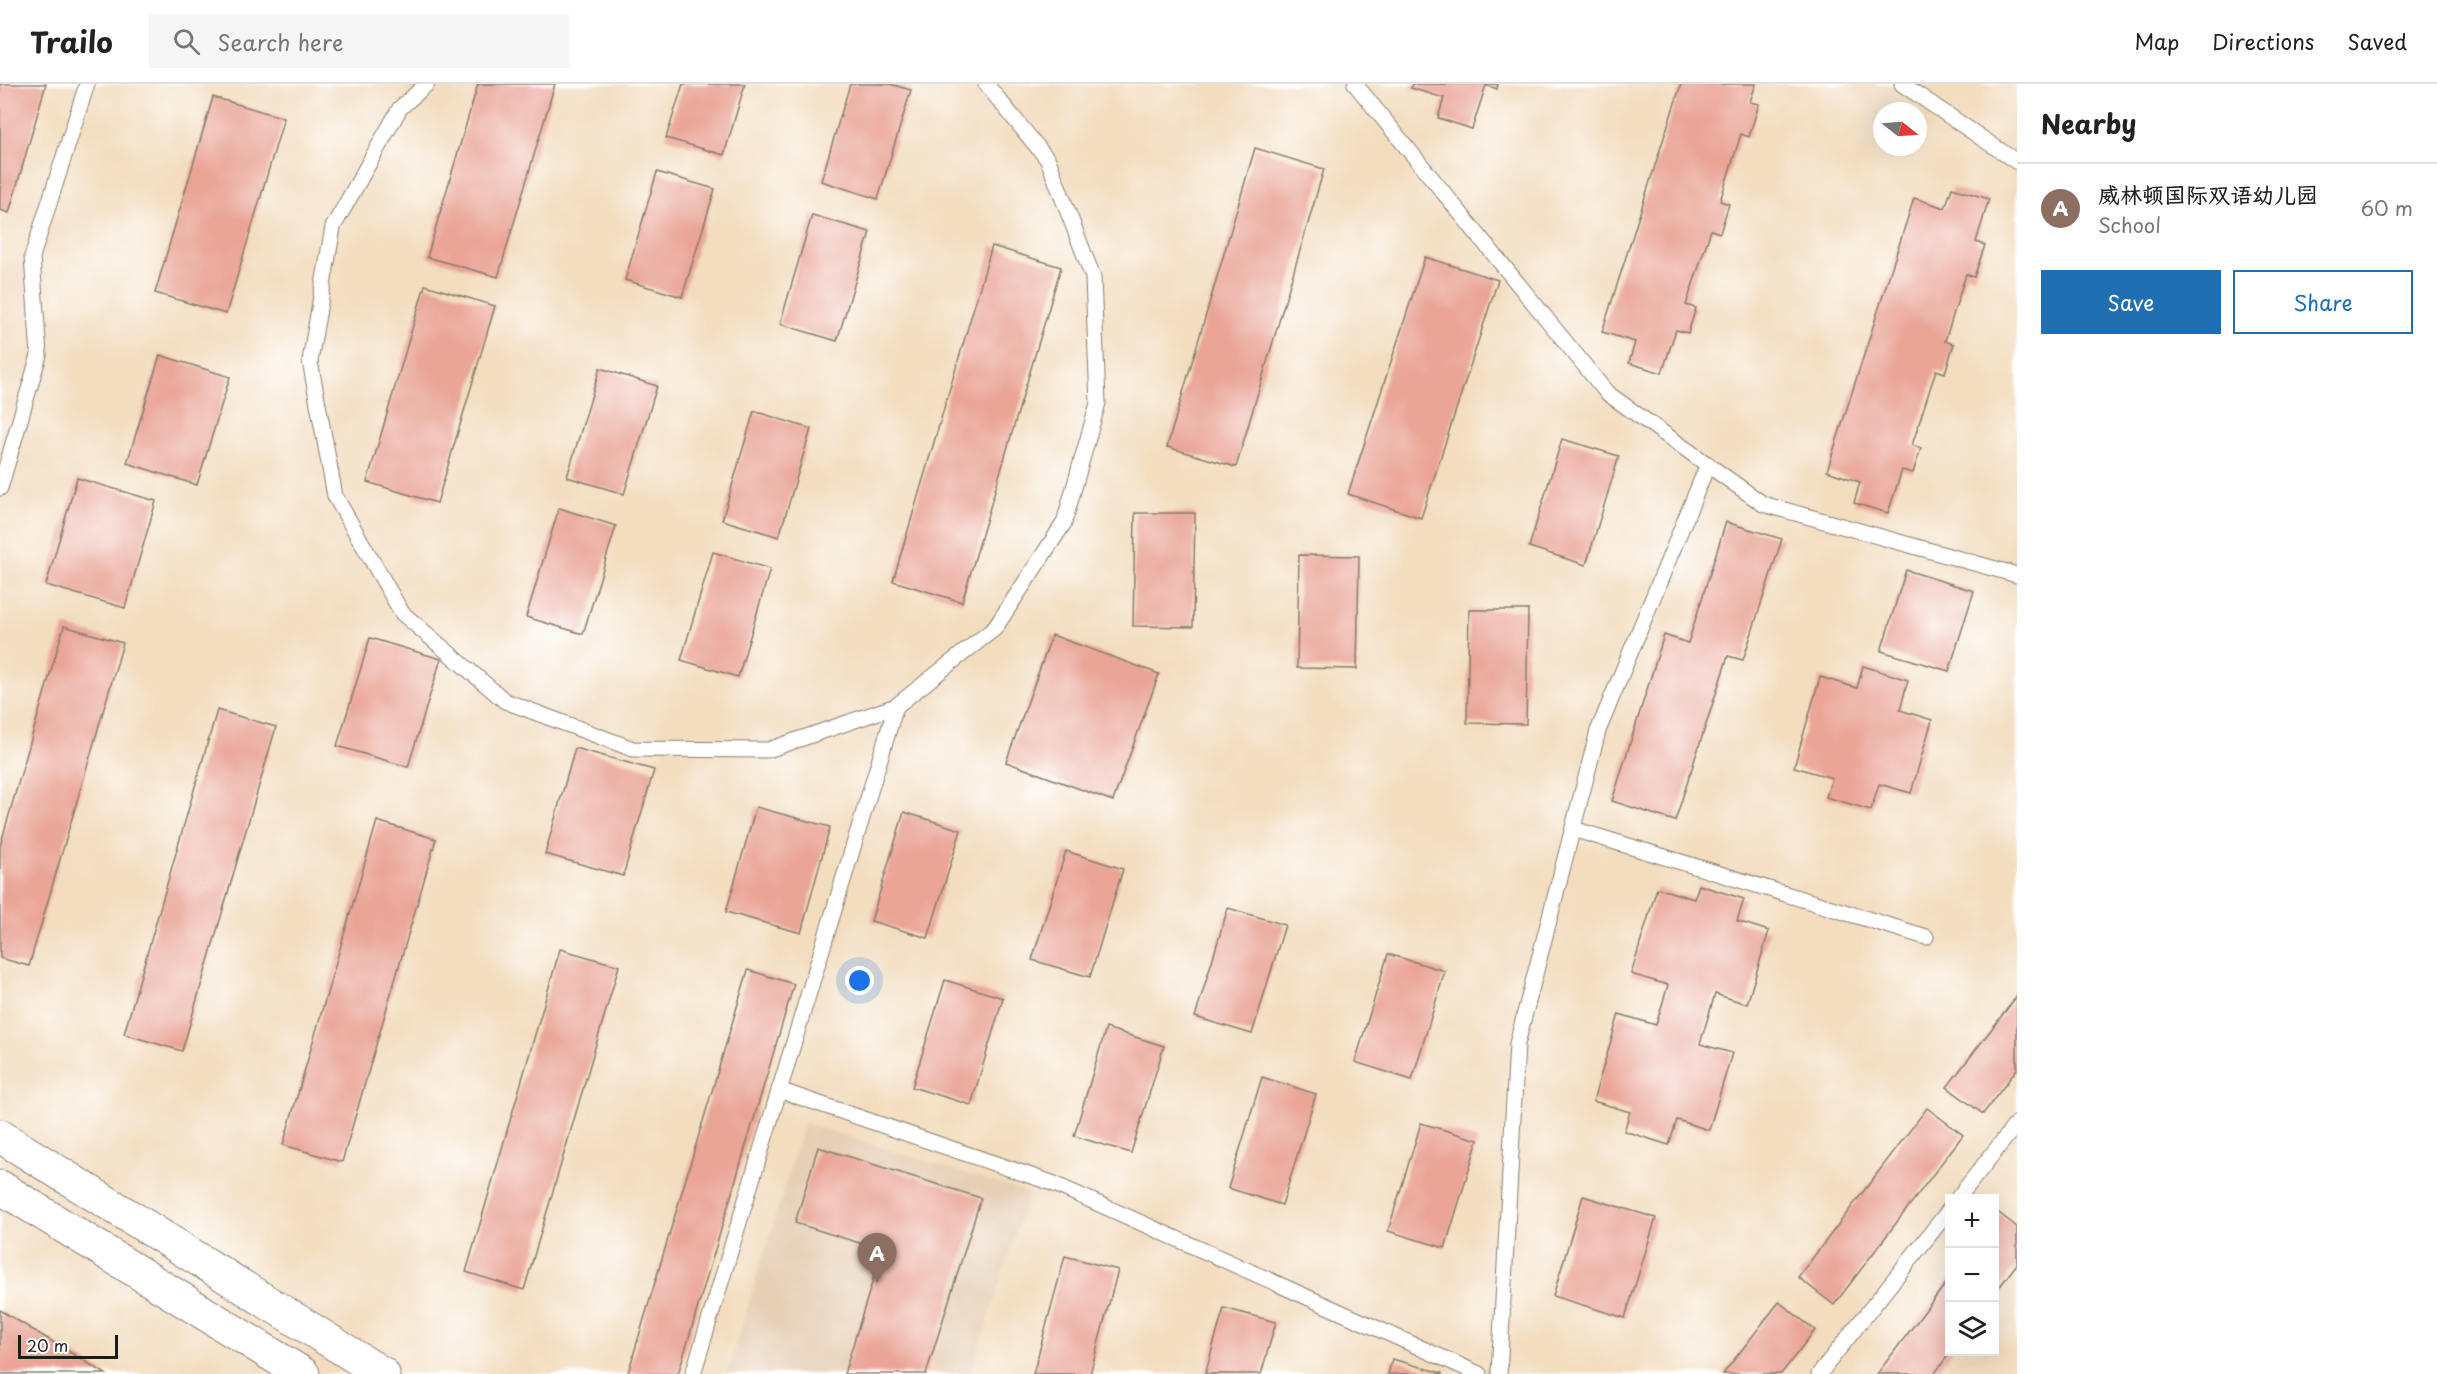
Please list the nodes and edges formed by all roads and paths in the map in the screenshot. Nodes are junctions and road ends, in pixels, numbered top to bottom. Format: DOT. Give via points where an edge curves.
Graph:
graph roads {
  1 [pos="87,84"];
  2 [pos="428,84"];
  3 [pos="986,84"];
  4 [pos="1354,84"];
  5 [pos="1902,84"];
  6 [pos="2017,162"];
  7 [pos="1708,464"];
  8 [pos="0,488"];
  9 [pos="2017,575"];
  10 [pos="896,706"];
  11 [pos="1573,829"];
  12 [pos="1926,937"];
  13 [pos="779,1090"];
  14 [pos="2017,1123"];
  15 [pos="0,1136"];
  16 [pos="0,1187"];
  17 [pos="1961,1194"];
  18 [pos="1945,1215"];
  19 [pos="303,1374"];
  20 [pos="383,1374"];
  21 [pos="693,1374"];
  22 [pos="1479,1374"];
  23 [pos="1499,1374"];
  24 [pos="1819,1374"];
  1 -- 8 [label="lane" via="32,257 39,356"];
  2 -- 10 [label="lane" via="400,108 333,227 310,361 335,496 402,613 505,701 633,749 768,750"];
  3 -- 10 [label="lane" via="1048,160 1092,277 1098,403 1065,523 995,628"];
  4 -- 7 [label="lane" via="1607,393"];
  5 -- 6 [label="lane"];
  7 -- 9 [label="lane" via="1763,504"];
  7 -- 11 [label="lane" via="1598,731"];
  10 -- 13 [label="lane"];
  11 -- 12 [label="lane"];
  11 -- 23 [label="lane" via="1517,1044"];
  13 -- 21 [label="lane"];
  13 -- 22 [label="lane" via="1052,1183"];
  14 -- 17 [label="lane"];
  15 -- 20 [label="street"];
  16 -- 19 [label="street"];
  18 -- 24 [label="lane"];
}
